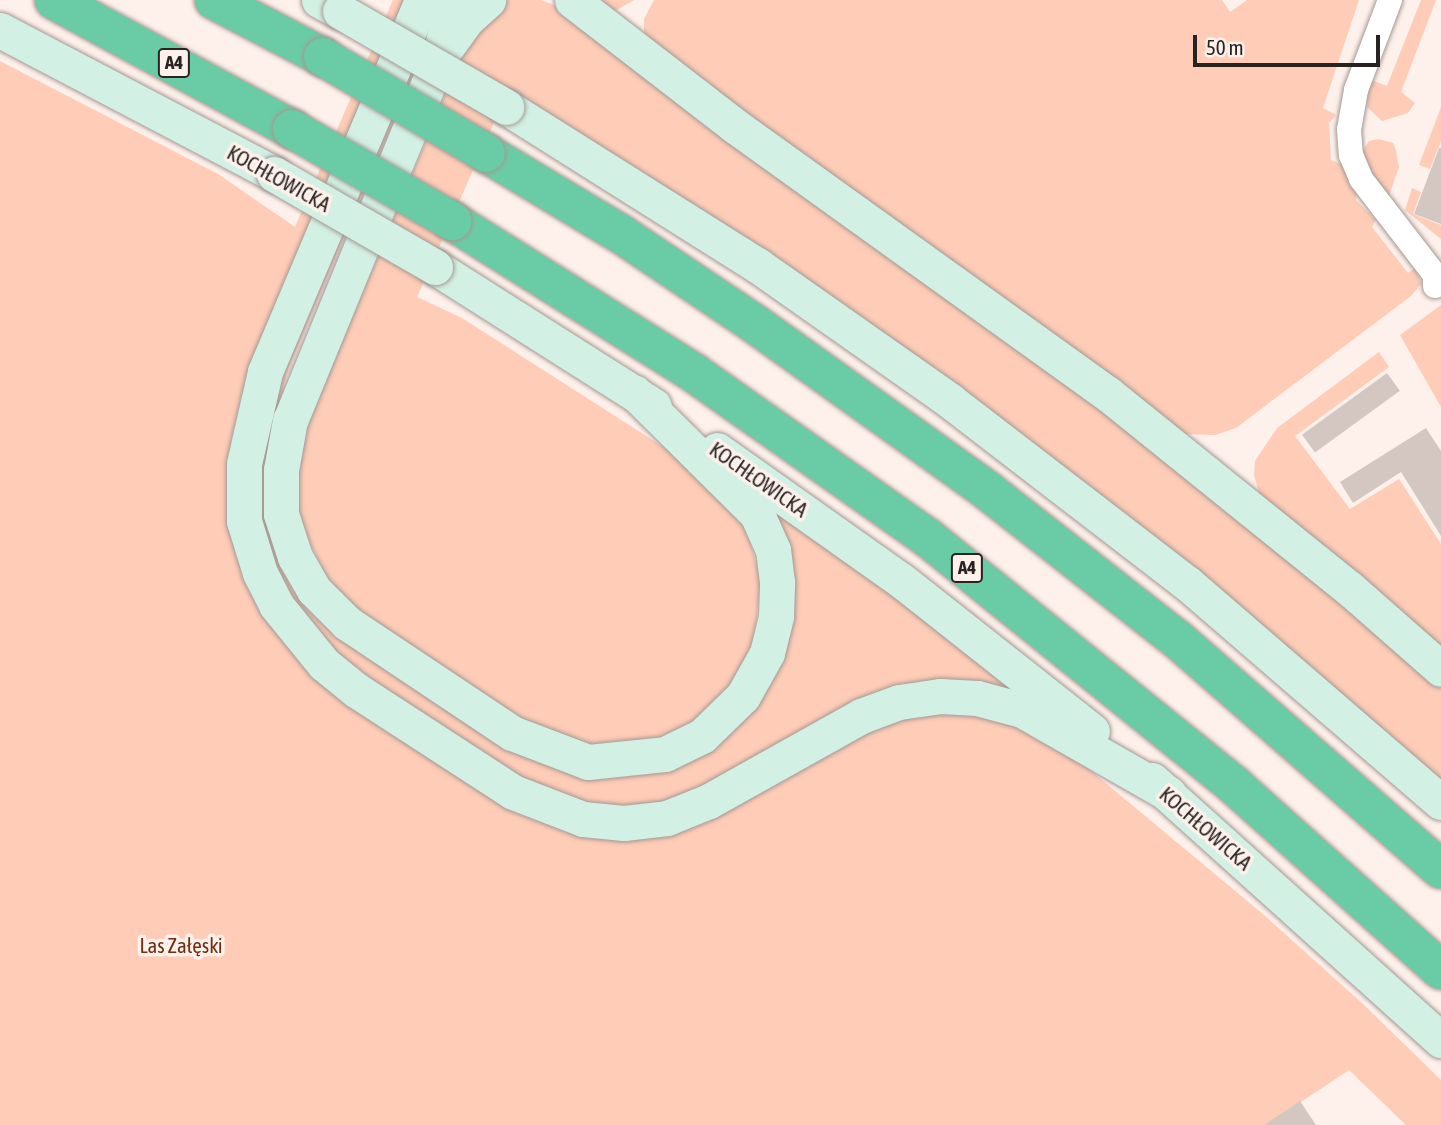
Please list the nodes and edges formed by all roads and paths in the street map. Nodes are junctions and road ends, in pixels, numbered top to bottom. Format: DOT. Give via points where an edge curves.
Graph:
graph roads {
  1 [pos="54,0"];
  2 [pos="214,0"];
  3 [pos="422,0"];
  4 [pos="454,0"];
  5 [pos="488,0"];
  6 [pos="1390,0"];
  7 [pos="572,3"];
  8 [pos="329,6"];
  9 [pos="0,30"];
  10 [pos="438,60"];
  11 [pos="1435,286"];
  12 [pos="635,393"];
  13 [pos="1441,669"];
  14 [pos="1169,794"];
  15 [pos="1441,802"];
  16 [pos="1441,869"];
  17 [pos="1441,970"];
  18 [pos="1441,1040"];
  1 -- 17 [label="highway, A4, bridge" via="452,222 694,373 928,538 1224,777"];
  2 -- 16 [label="highway, bridge" via="323,57 486,153 621,234 755,324 988,491 1177,639"];
  3 -- 14 [label="main road" via="287,318 250,423 244,521 276,605 315,654 356,690 513,792 583,819 624,823 667,818 709,801 861,716 899,702 940,696 978,698 1022,710"];
  4 -- 10 [label="main road"];
  5 -- 10 [label="main road" via="466,20"];
  6 -- 11 [label="street" via="1356,90 1349,130 1351,155 1361,179 1435,275"];
  7 -- 13 [label="main road" via="735,127 1107,393 1296,544"];
  8 -- 15 [label="main road, bridge" via="506,107 757,265 949,400 1187,583"];
  9 -- 12 [label="main road, KOCHŁOWICKA, bridge" via="274,174 435,267"];
  10 -- 12 [label="main road" via="290,420 281,470 281,514 295,557 314,590 347,623 512,733 552,751 588,762 631,761 665,754 702,736 743,696 767,653 776,616 773,550 757,514"];
  12 -- 14 [label="main road, KOCHŁOWICKA" via="902,581"];
  14 -- 18 [label="main road, KOCHŁOWICKA"];
}
